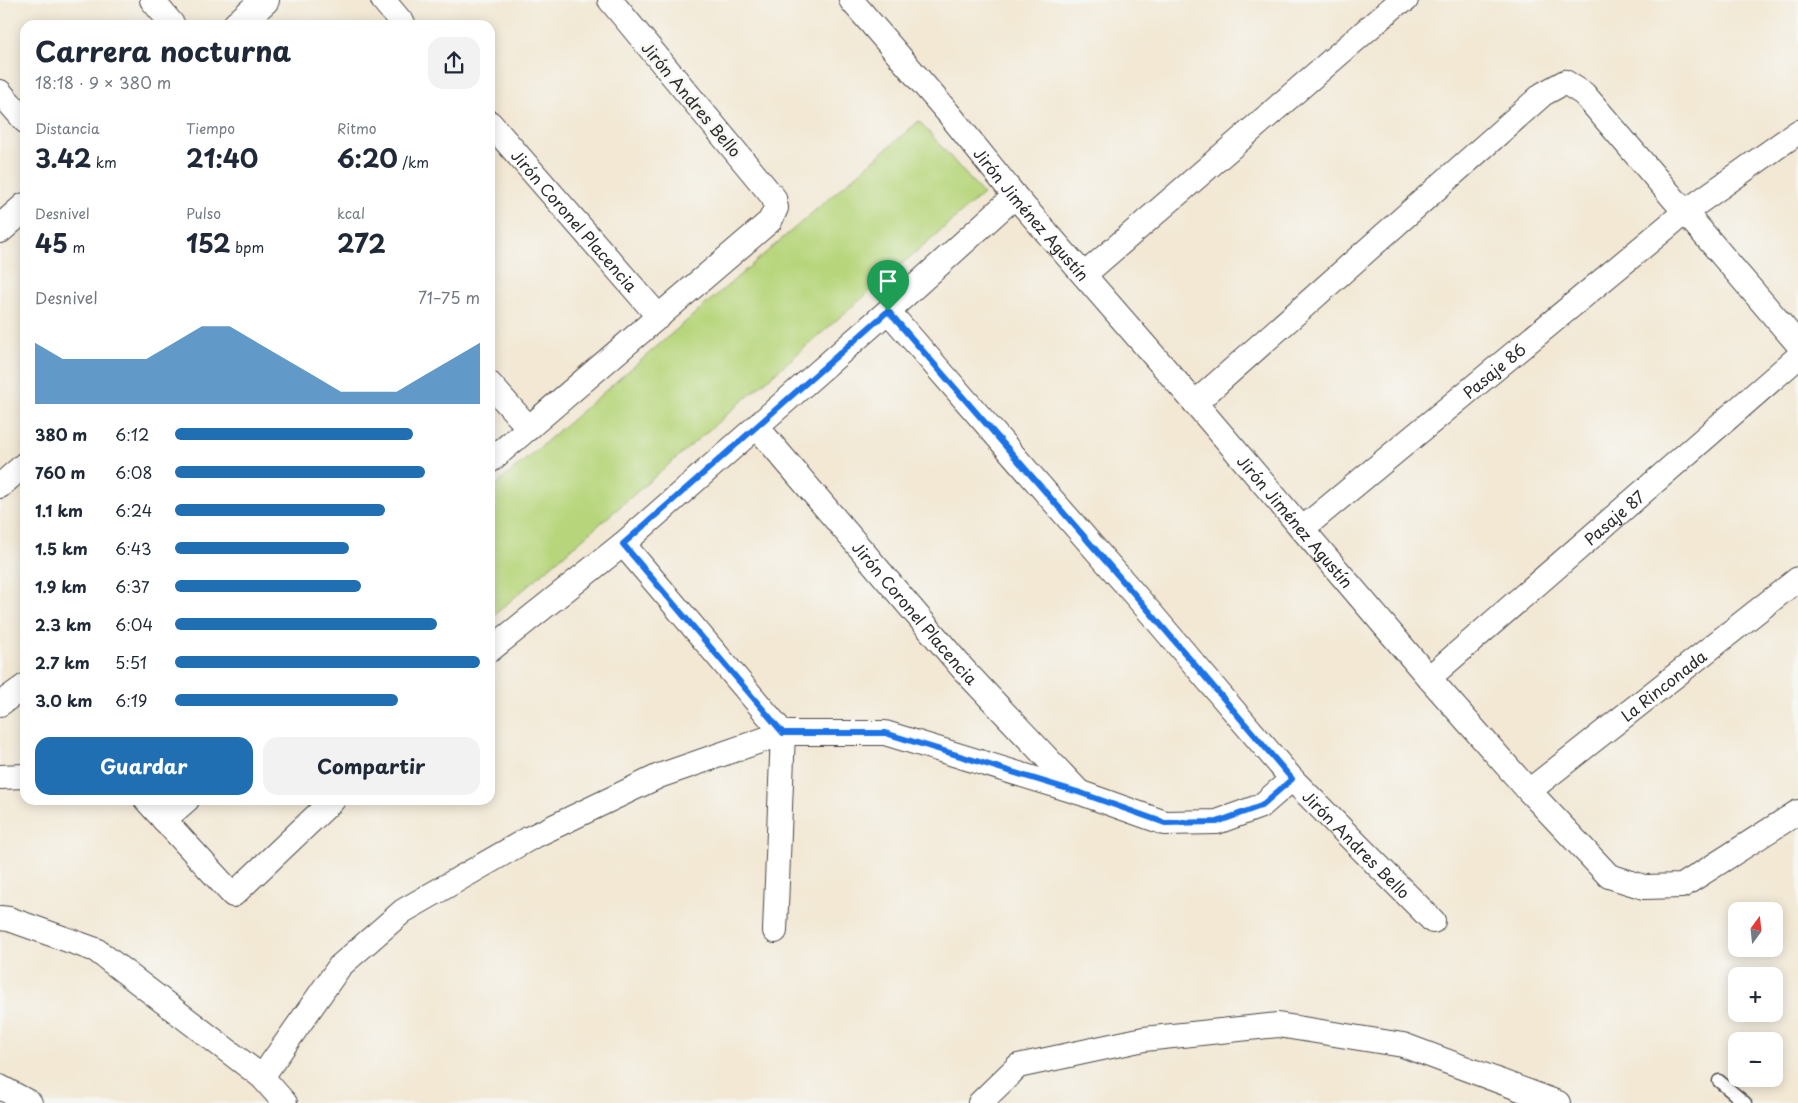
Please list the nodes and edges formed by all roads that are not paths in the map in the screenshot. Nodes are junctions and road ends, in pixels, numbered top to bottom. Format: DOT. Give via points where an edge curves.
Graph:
graph roads {
  1 [pos="152,0"];
  2 [pos="265,0"];
  3 [pos="383,0"];
  4 [pos="610,0"];
  5 [pos="851,0"];
  6 [pos="1406,0"];
  7 [pos="169,20"];
  8 [pos="243,20"];
  9 [pos="400,20"];
  10 [pos="0,92"];
  11 [pos="20,114"];
  12 [pos="495,129"];
  13 [pos="1798,132"];
  14 [pos="1015,196"];
  15 [pos="20,211"];
  16 [pos="1685,212"];
  17 [pos="0,229"];
  18 [pos="1084,275"];
  19 [pos="888,311"];
  20 [pos="659,318"];
  21 [pos="1798,344"];
  22 [pos="1798,357"];
  23 [pos="495,390"];
  24 [pos="1195,403"];
  25 [pos="757,426"];
  26 [pos="529,428"];
  27 [pos="495,457"];
  28 [pos="20,468"];
  29 [pos="0,486"];
  30 [pos="1302,528"];
  31 [pos="623,544"];
  32 [pos="1795,587"];
  33 [pos="495,646"];
  34 [pos="1429,678"];
  35 [pos="20,690"];
  36 [pos="0,704"];
  37 [pos="783,733"];
  38 [pos="20,776"];
  39 [pos="0,777"];
  40 [pos="1292,779"];
  41 [pos="1529,791"];
  42 [pos="1081,793"];
  43 [pos="150,805"];
  44 [pos="181,805"];
  45 [pos="328,805"];
  46 [pos="1798,812"];
  47 [pos="164,820"];
  48 [pos="0,918"];
  49 [pos="1434,921"];
  50 [pos="775,931"];
  51 [pos="262,1077"];
  52 [pos="1719,1081"];
  53 [pos="0,1087"];
  54 [pos="30,1103"];
  55 [pos="285,1103"];
  56 [pos="980,1103"];
  57 [pos="1558,1103"];
  58 [pos="1745,1103"];
  1 -- 7 [label="street"];
  2 -- 8 [label="street"];
  3 -- 9 [label="street"];
  4 -- 20 [label="street, Jirón Andres Bello" via="774,198 776,208 770,221"];
  5 -- 14 [label="street, Jirón Jiménez Agustín"];
  6 -- 18 [label="street" via="1399,2"];
  10 -- 11 [label="street"];
  12 -- 20 [label="street, Jirón Coronel Placencia"];
  13 -- 16 [label="street, Pasaje 86"];
  14 -- 18 [label="street, Jirón Jiménez Agustín"];
  14 -- 19 [label="street"];
  15 -- 17 [label="street"];
  16 -- 21 [label="street"];
  16 -- 24 [label="street" via="1584,94 1564,82 1543,94"];
  16 -- 30 [label="street, Pasaje 86"];
  18 -- 24 [label="street, Jirón Jiménez Agustín"];
  19 -- 25 [label="street"];
  19 -- 40 [label="street, Jirón Andres Bello"];
  20 -- 26 [label="street"];
  22 -- 34 [label="street, Pasaje 87"];
  23 -- 26 [label="street"];
  24 -- 30 [label="street, Jirón Jiménez Agustín"];
  25 -- 31 [label="street"];
  25 -- 42 [label="street, Jirón Coronel Placencia" via="963,669"];
  26 -- 27 [label="street"];
  28 -- 29 [label="street"];
  30 -- 34 [label="street, Jirón Jiménez Agustín"];
  31 -- 33 [label="street"];
  31 -- 37 [label="street"];
  32 -- 41 [label="street, La Rinconada"];
  34 -- 41 [label="street, Jirón Jiménez Agustín"];
  35 -- 36 [label="street"];
  37 -- 42 [label="street" via="885,733"];
  37 -- 50 [label="street"];
  37 -- 51 [label="street" via="659,776 530,838 403,911 340,966"];
  38 -- 39 [label="street"];
  40 -- 42 [label="street" via="1261,806 1217,822 1165,823"];
  40 -- 49 [label="street, Jirón Andres Bello"];
  41 -- 46 [label="street, Jirón Jiménez Agustín" via="1608,876 1644,887 1682,886"];
  43 -- 47 [label="street"];
  44 -- 47 [label="street"];
  45 -- 47 [label="street" via="233,895"];
  48 -- 51 [label="street" via="96,950"];
  51 -- 55 [label="street"];
  52 -- 58 [label="lane"];
  53 -- 54 [label="street"];
  56 -- 57 [label="street" via="1018,1066 1144,1039 1278,1025 1403,1045"];
}
